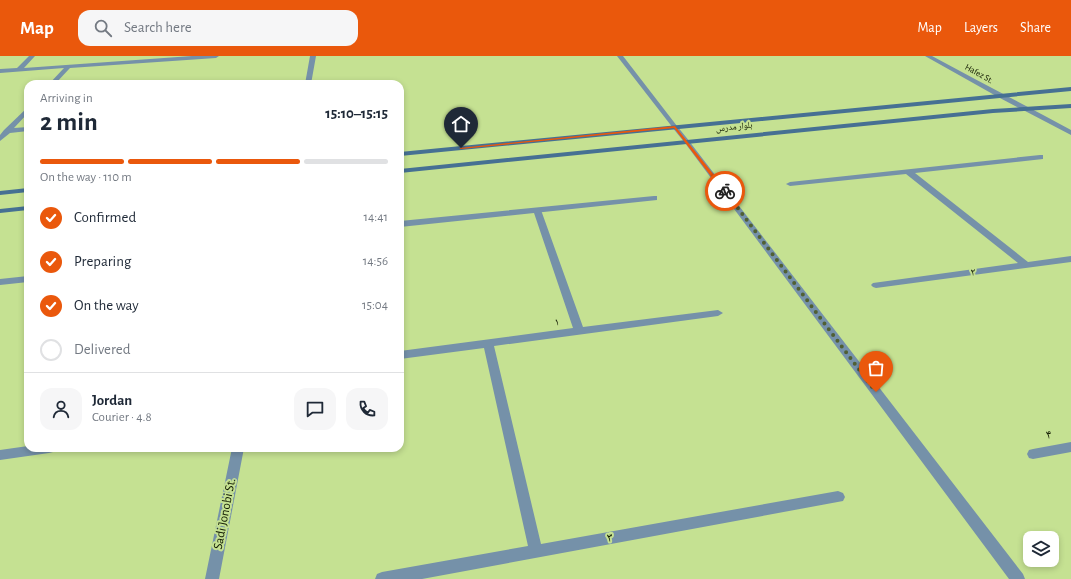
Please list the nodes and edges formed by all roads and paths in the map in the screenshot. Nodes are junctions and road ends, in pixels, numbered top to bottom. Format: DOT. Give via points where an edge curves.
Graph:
graph roads {
  1 [pos="32,56"];
  2 [pos="126,56"];
  3 [pos="216,56"];
  4 [pos="313,56"];
  5 [pos="620,56"];
  6 [pos="928,56"];
  7 [pos="121,63"];
  8 [pos="69,66"];
  9 [pos="18,70"];
  10 [pos="0,71"];
  11 [pos="56,80"];
  12 [pos="309,80"];
  13 [pos="1071,89"];
  14 [pos="1000,96"];
  15 [pos="1071,106"];
  16 [pos="1028,109"];
  17 [pos="24,113"];
  18 [pos="675,127"];
  19 [pos="24,129"];
  20 [pos="4,131"];
  21 [pos="1071,132"];
  22 [pos="0,139"];
  23 [pos="687,142"];
  24 [pos="404,154"];
  25 [pos="1040,157"];
  26 [pos="404,171"];
  27 [pos="909,172"];
  28 [pos="790,184"];
  29 [pos="24,190"];
  30 [pos="0,193"];
  31 [pos="654,198"];
  32 [pos="24,208"];
  33 [pos="537,210"];
  34 [pos="0,211"];
  35 [pos="404,224"];
  36 [pos="1071,259"];
  37 [pos="1026,265"];
  38 [pos="24,279"];
  39 [pos="0,282"];
  40 [pos="876,285"];
  41 [pos="718,313"];
  42 [pos="579,331"];
  43 [pos="488,343"];
  44 [pos="404,354"];
  45 [pos="1071,447"];
  46 [pos="24,452"];
  47 [pos="237,452"];
  48 [pos="1033,454"];
  49 [pos="0,455"];
  50 [pos="838,497"];
  51 [pos="536,552"];
  52 [pos="212,579"];
  53 [pos="382,579"];
  54 [pos="1018,579"];
  1 -- 9 [label="street"];
  2 -- 7 [label="street"];
  3 -- 7 [label="street"];
  4 -- 12 [label="street"];
  5 -- 18 [label="street"];
  6 -- 14 [label="street, Hafez St."];
  7 -- 8 [label="street"];
  8 -- 9 [label="street"];
  8 -- 11 [label="street"];
  9 -- 10 [label="street"];
  13 -- 14 [label="street, بلوار مدرس"];
  14 -- 16 [label="street, Hafez St."];
  14 -- 18 [label="street, بلوار مدرس"];
  15 -- 16 [label="street, بلوار مدرس"];
  16 -- 21 [label="street, Hafez St."];
  16 -- 23 [label="street, بلوار مدرس"];
  17 -- 20 [label="street"];
  18 -- 23 [label="street"];
  18 -- 24 [label="street, بلوار مدرس"];
  19 -- 20 [label="street"];
  20 -- 22 [label="street"];
  23 -- 26 [label="street, بلوار مدرس"];
  23 -- 54 [label="street"];
  25 -- 27 [label="street"];
  27 -- 28 [label="street"];
  27 -- 37 [label="street"];
  29 -- 30 [label="street"];
  31 -- 33 [label="street"];
  32 -- 34 [label="street"];
  33 -- 35 [label="street"];
  33 -- 42 [label="street"];
  36 -- 37 [label="street, ۲"];
  37 -- 40 [label="street, ۲"];
  38 -- 39 [label="street"];
  41 -- 42 [label="street, ۱"];
  42 -- 43 [label="street, ۱"];
  43 -- 44 [label="street, ۱"];
  43 -- 51 [label="street"];
  45 -- 48 [label="street, ۴"];
  46 -- 49 [label="street"];
  47 -- 52 [label="street, Sadi Jonobi St."];
  50 -- 51 [label="street, ۳"];
  51 -- 53 [label="street, ۳"];
}
